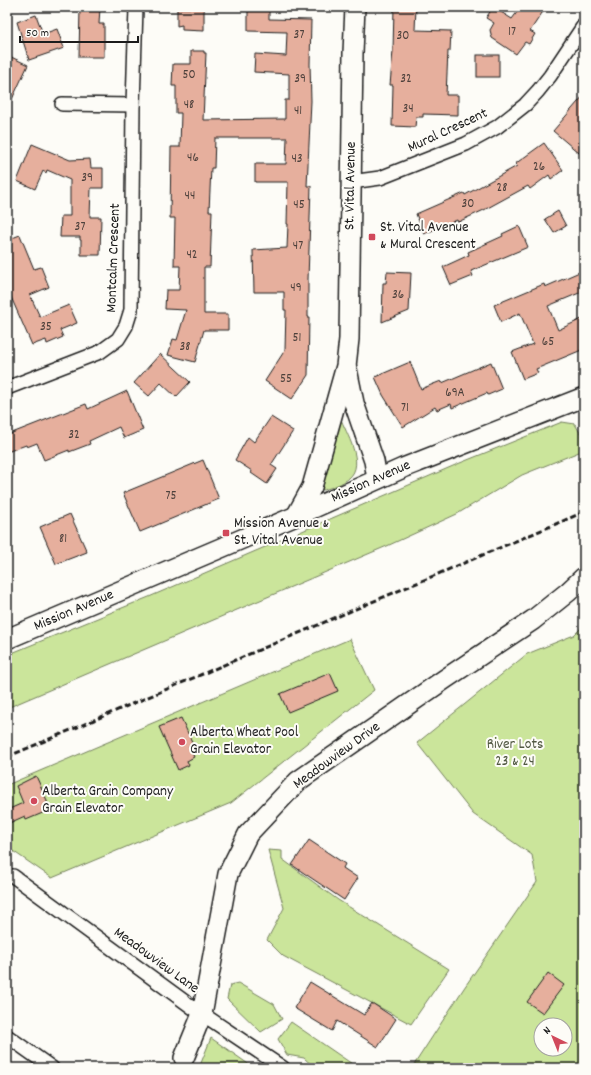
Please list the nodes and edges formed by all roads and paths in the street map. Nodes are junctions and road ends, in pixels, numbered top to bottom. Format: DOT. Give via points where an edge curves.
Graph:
graph roads {
  1 [pos="136,7"];
  2 [pos="355,7"];
  3 [pos="584,24"];
  4 [pos="62,104"];
  5 [pos="133,105"];
  6 [pos="352,182"];
  7 [pos="346,366"];
  8 [pos="8,386"];
  9 [pos="584,397"];
  10 [pos="377,479"];
  11 [pos="296,516"];
  12 [pos="584,577"];
  13 [pos="7,639"];
  14 [pos="13,876"];
  15 [pos="202,1014"];
  16 [pos="7,1036"];
  17 [pos="184,1058"];
  18 [pos="52,1068"];
  19 [pos="282,1068"];
  1 -- 5 [label="street, Montcalm Crescent"];
  2 -- 6 [label="street, St. Vital Avenue"];
  3 -- 6 [label="street, Mural Crescent" via="538,91 525,105 496,127 466,144 380,178"];
  4 -- 5 [label="street"];
  5 -- 8 [label="street, Montcalm Crescent" via="131,310 126,326 118,339 100,352"];
  6 -- 7 [label="street, St. Vital Avenue" via="349,339"];
  7 -- 10 [label="street, St. Vital Avenue" via="354,403 374,461"];
  7 -- 11 [label="street, St. Vital Avenue" via="312,487"];
  9 -- 10 [label="street, Mission Avenue"];
  10 -- 11 [label="street, Mission Avenue"];
  11 -- 13 [label="street, Mission Avenue"];
  12 -- 15 [label="street, Meadowview Drive" via="533,620 298,781 248,834 228,874"];
  14 -- 15 [label="street, Meadowview Lane"];
  15 -- 17 [label="street, Meadowview Drive"];
  15 -- 19 [label="street, Meadowview Lane"];
  16 -- 18 [label="street"];
}
